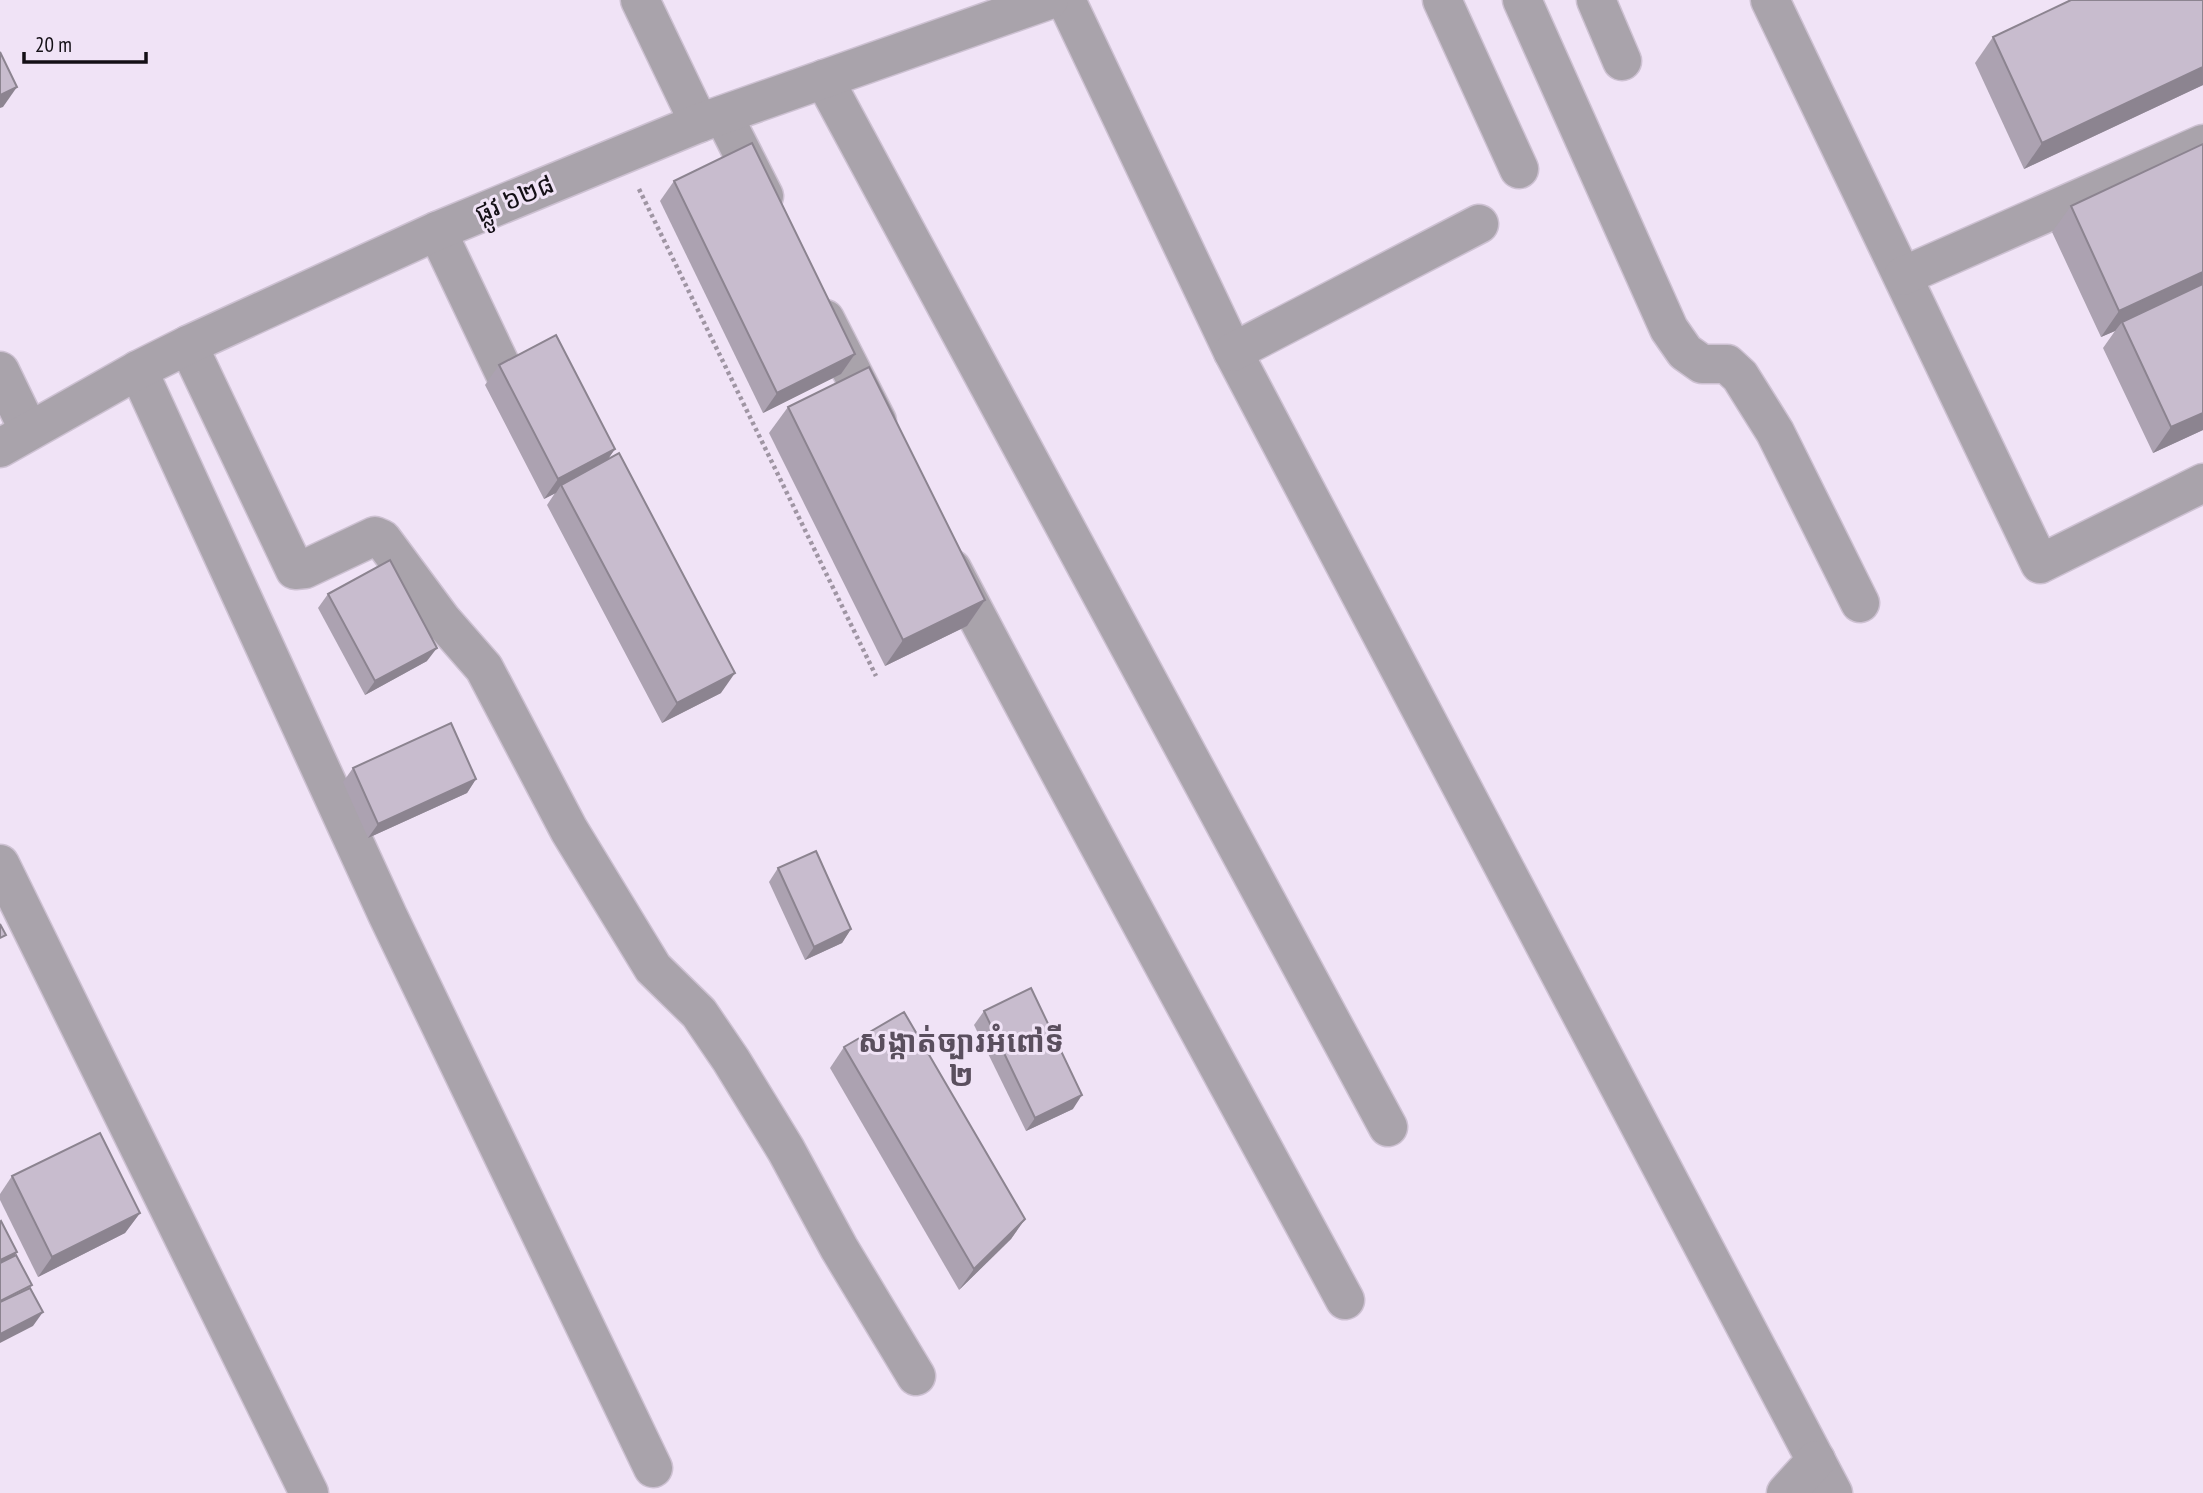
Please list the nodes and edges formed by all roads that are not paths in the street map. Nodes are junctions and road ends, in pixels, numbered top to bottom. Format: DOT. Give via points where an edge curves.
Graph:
graph roads {
  1 [pos="640,0"];
  2 [pos="1442,0"];
  3 [pos="1522,0"];
  4 [pos="1596,0"];
  5 [pos="1770,0"];
  6 [pos="1047,1"];
  7 [pos="1622,61"];
  8 [pos="824,79"];
  9 [pos="711,119"];
  10 [pos="2203,144"];
  11 [pos="1519,169"];
  12 [pos="1479,223"];
  13 [pos="779,227"];
  14 [pos="437,231"];
  15 [pos="1903,276"];
  16 [pos="811,289"];
  17 [pos="188,345"];
  18 [pos="1233,352"];
  19 [pos="138,370"];
  20 [pos="0,371"];
  21 [pos="504,372"];
  22 [pos="15,439"];
  23 [pos="892,451"];
  24 [pos="2203,483"];
  25 [pos="935,538"];
  26 [pos="1860,603"];
  27 [pos="0,864"];
  28 [pos="1388,1127"];
  29 [pos="1345,1300"];
  30 [pos="916,1376"];
  31 [pos="653,1468"];
  32 [pos="1825,1477"];
  33 [pos="309,1493"];
  34 [pos="1786,1493"];
  1 -- 9 [label="street"];
  2 -- 11 [label="street"];
  3 -- 26 [label="street" via="1669,329 1685,352 1702,364 1727,364 1740,376 1774,432"];
  4 -- 7 [label="street"];
  5 -- 15 [label="street"];
  6 -- 8 [label="street, ផ្លូវ ៦២៨"];
  6 -- 18 [label="street"];
  8 -- 9 [label="street, ផ្លូវ ៦២៨"];
  8 -- 28 [label="street"];
  9 -- 13 [label="street"];
  9 -- 14 [label="street, ផ្លូវ ៦២៨"];
  10 -- 15 [label="street"];
  12 -- 18 [label="street"];
  14 -- 17 [label="street, ផ្លូវ ៦២៨"];
  14 -- 21 [label="street"];
  15 -- 24 [label="street" via="2040,564"];
  16 -- 23 [label="street"];
  17 -- 19 [label="street, ផ្លូវ ៦២៨"];
  17 -- 30 [label="street" via="295,570 375,536 382,538 484,668 569,830 653,968 699,1013 731,1060"];
  18 -- 32 [label="street"];
  19 -- 22 [label="street, ផ្លូវ ៦២៨"];
  19 -- 31 [label="street" via="388,916"];
  20 -- 22 [label="street"];
  25 -- 29 [label="street"];
  27 -- 33 [label="street"];
  32 -- 34 [label="street"];
}
